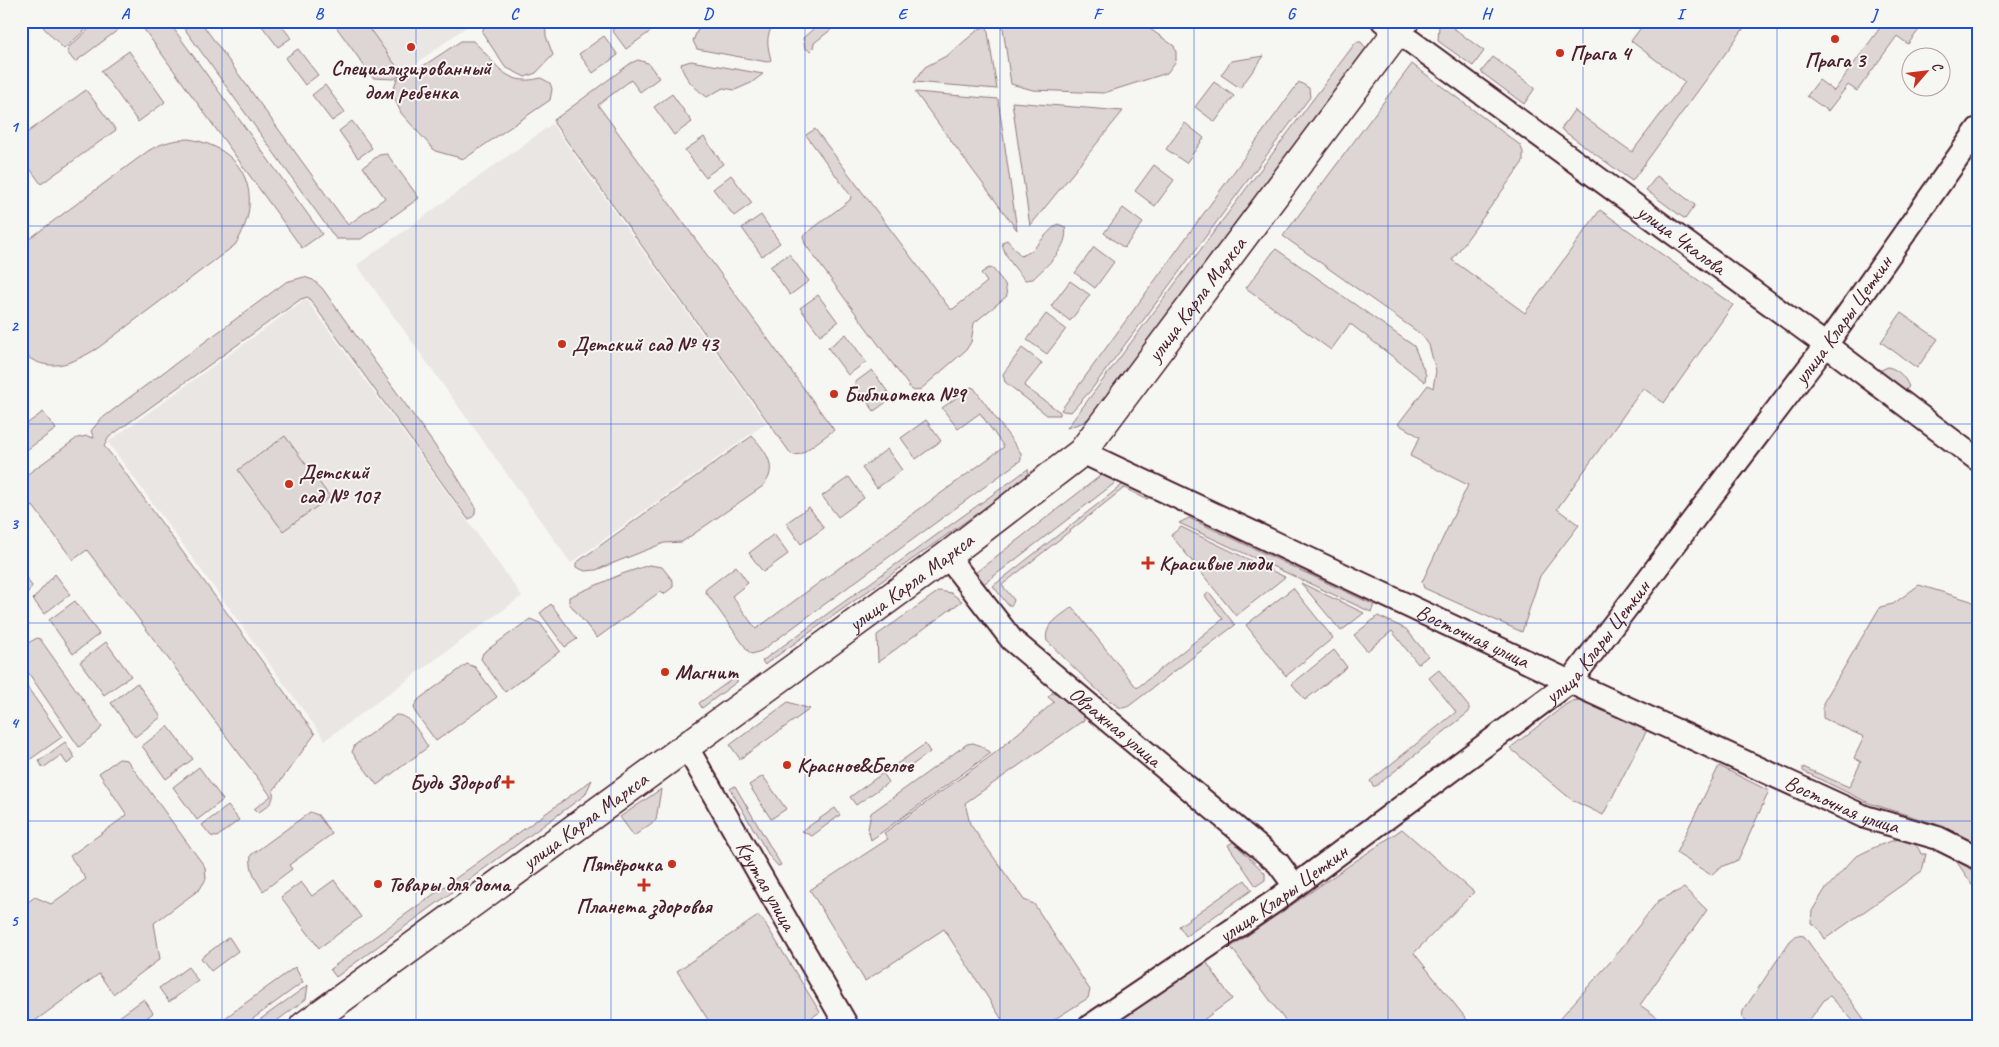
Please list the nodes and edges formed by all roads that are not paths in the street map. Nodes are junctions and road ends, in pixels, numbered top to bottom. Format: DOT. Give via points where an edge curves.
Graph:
graph roads {
  1 [pos="1395,25"];
  2 [pos="1978,129"];
  3 [pos="1826,345"];
  4 [pos="1082,452"];
  5 [pos="1978,460"];
  6 [pos="947,556"];
  7 [pos="1570,682"];
  8 [pos="686,746"];
  9 [pos="1978,858"];
  10 [pos="1295,886"];
  11 [pos="304,1026"];
  12 [pos="847,1026"];
  13 [pos="1090,1026"];
  1 -- 3 [label="street, улица Чкалова"];
  1 -- 4 [label="street, улица Карла Маркса"];
  2 -- 3 [label="street, улица Клары Цеткин"];
  3 -- 5 [label="street, улица Чкалова"];
  3 -- 7 [label="street, улица Клары Цеткин"];
  4 -- 6 [label="street, улица Карла Маркса"];
  4 -- 7 [label="street, Восточная улица"];
  6 -- 8 [label="street, улица Карла Маркса"];
  6 -- 10 [label="street, Овражная улица" via="1012,640 1278,863"];
  7 -- 9 [label="street, Восточная улица" via="1865,817 1938,838"];
  7 -- 10 [label="street, улица Клары Цеткин"];
  8 -- 11 [label="street, улица Карла Маркса"];
  8 -- 12 [label="street, Крутая улица"];
  10 -- 13 [label="street, улица Клары Цеткин"];
}
